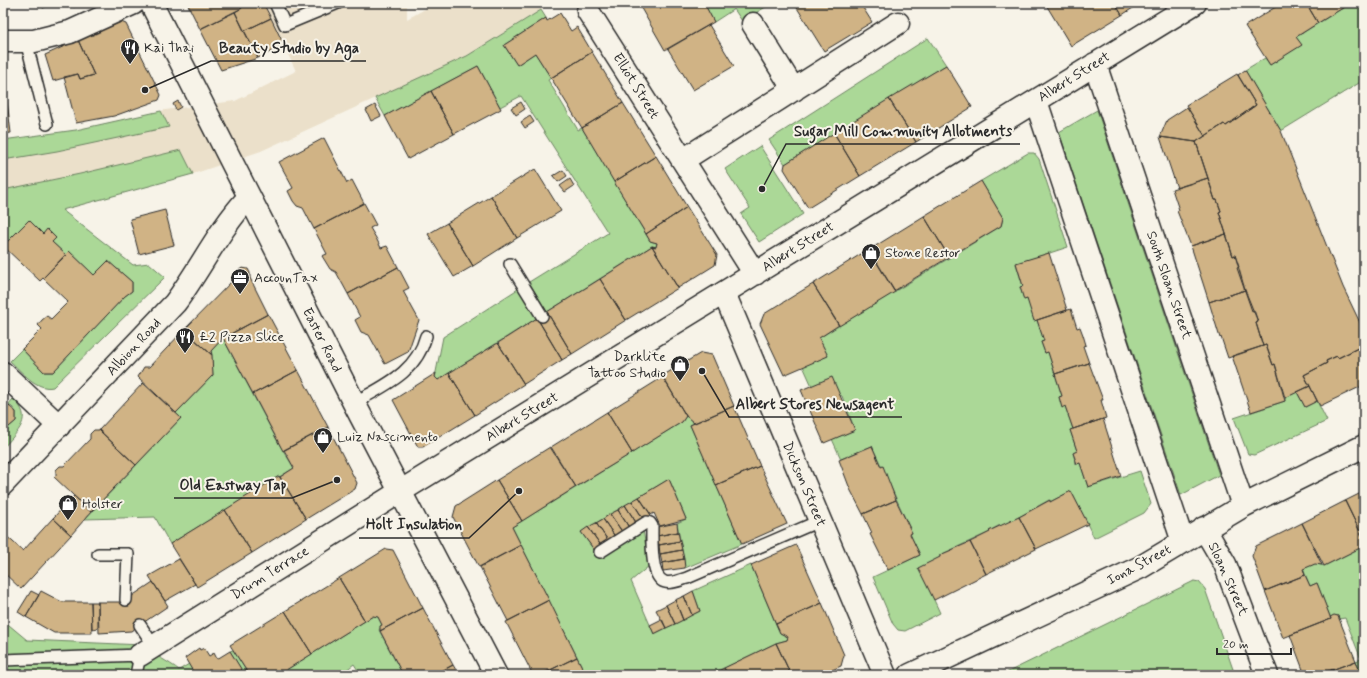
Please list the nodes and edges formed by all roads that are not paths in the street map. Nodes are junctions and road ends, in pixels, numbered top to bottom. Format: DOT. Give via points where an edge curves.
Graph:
graph roads {
  1 [pos="134,3"];
  2 [pos="151,3"];
  3 [pos="275,3"];
  4 [pos="338,3"];
  5 [pos="1195,3"];
  6 [pos="588,11"];
  7 [pos="898,23"];
  8 [pos="753,24"];
  9 [pos="3,41"];
  10 [pos="26,41"];
  11 [pos="1095,64"];
  12 [pos="794,90"];
  13 [pos="1036,101"];
  14 [pos="47,124"];
  15 [pos="683,160"];
  16 [pos="249,197"];
  17 [pos="510,264"];
  18 [pos="755,274"];
  19 [pos="724,293"];
  20 [pos="542,316"];
  21 [pos="426,336"];
  22 [pos="3,373"];
  23 [pos="354,403"];
  24 [pos="59,426"];
  25 [pos="1364,446"];
  26 [pos="3,484"];
  27 [pos="401,491"];
  28 [pos="1243,506"];
  29 [pos="819,522"];
  30 [pos="1204,528"];
  31 [pos="1183,542"];
  32 [pos="600,552"];
  33 [pos="98,554"];
  34 [pos="126,600"];
  35 [pos="140,625"];
  36 [pos="143,659"];
  37 [pos="3,660"];
  38 [pos="496,675"];
  39 [pos="885,675"];
  40 [pos="910,675"];
  41 [pos="1267,675"];
  1 -- 10 [label="street" via="70,32"];
  2 -- 16 [label="street, Easter Road"];
  3 -- 4 [label="lane" via="285,25"];
  5 -- 11 [label="street, Albert Street"];
  6 -- 15 [label="street, Elliot Street"];
  7 -- 12 [label="street"];
  8 -- 12 [label="street"];
  9 -- 10 [label="street"];
  10 -- 14 [label="lane"];
  11 -- 13 [label="street, Albert Street"];
  11 -- 28 [label="street, South Sloan Street"];
  12 -- 15 [label="street"];
  13 -- 18 [label="street, Albert Street"];
  13 -- 31 [label="street"];
  15 -- 18 [label="street, Elliot Street"];
  16 -- 23 [label="street, Easter Road"];
  16 -- 24 [label="street, Albion Road" via="232,215 175,303"];
  17 -- 20 [label="lane"];
  18 -- 19 [label="street, Albert Street"];
  19 -- 27 [label="street, Albert Street"];
  19 -- 29 [label="street, Dickson Street"];
  21 -- 23 [label="lane" via="419,356 406,370"];
  22 -- 24 [label="street"];
  23 -- 27 [label="street, Easter Road"];
  24 -- 26 [label="street, Albion Road"];
  25 -- 28 [label="street, Iona Street"];
  27 -- 36 [label="street, Drum Terrace"];
  27 -- 38 [label="street, Easter Road"];
  28 -- 30 [label="street, Iona Street"];
  29 -- 32 [label="lane" via="687,578 670,582 661,580 654,571 650,523 647,522"];
  29 -- 39 [label="street, Dickson Street"];
  30 -- 31 [label="street, Iona Street"];
  30 -- 41 [label="street, Sloan Street" via="1225,564"];
  31 -- 40 [label="street, Iona Street" via="1141,567"];
  33 -- 34 [label="lane" via="128,554"];
  35 -- 36 [label="lane"];
  36 -- 37 [label="lane"];
}
